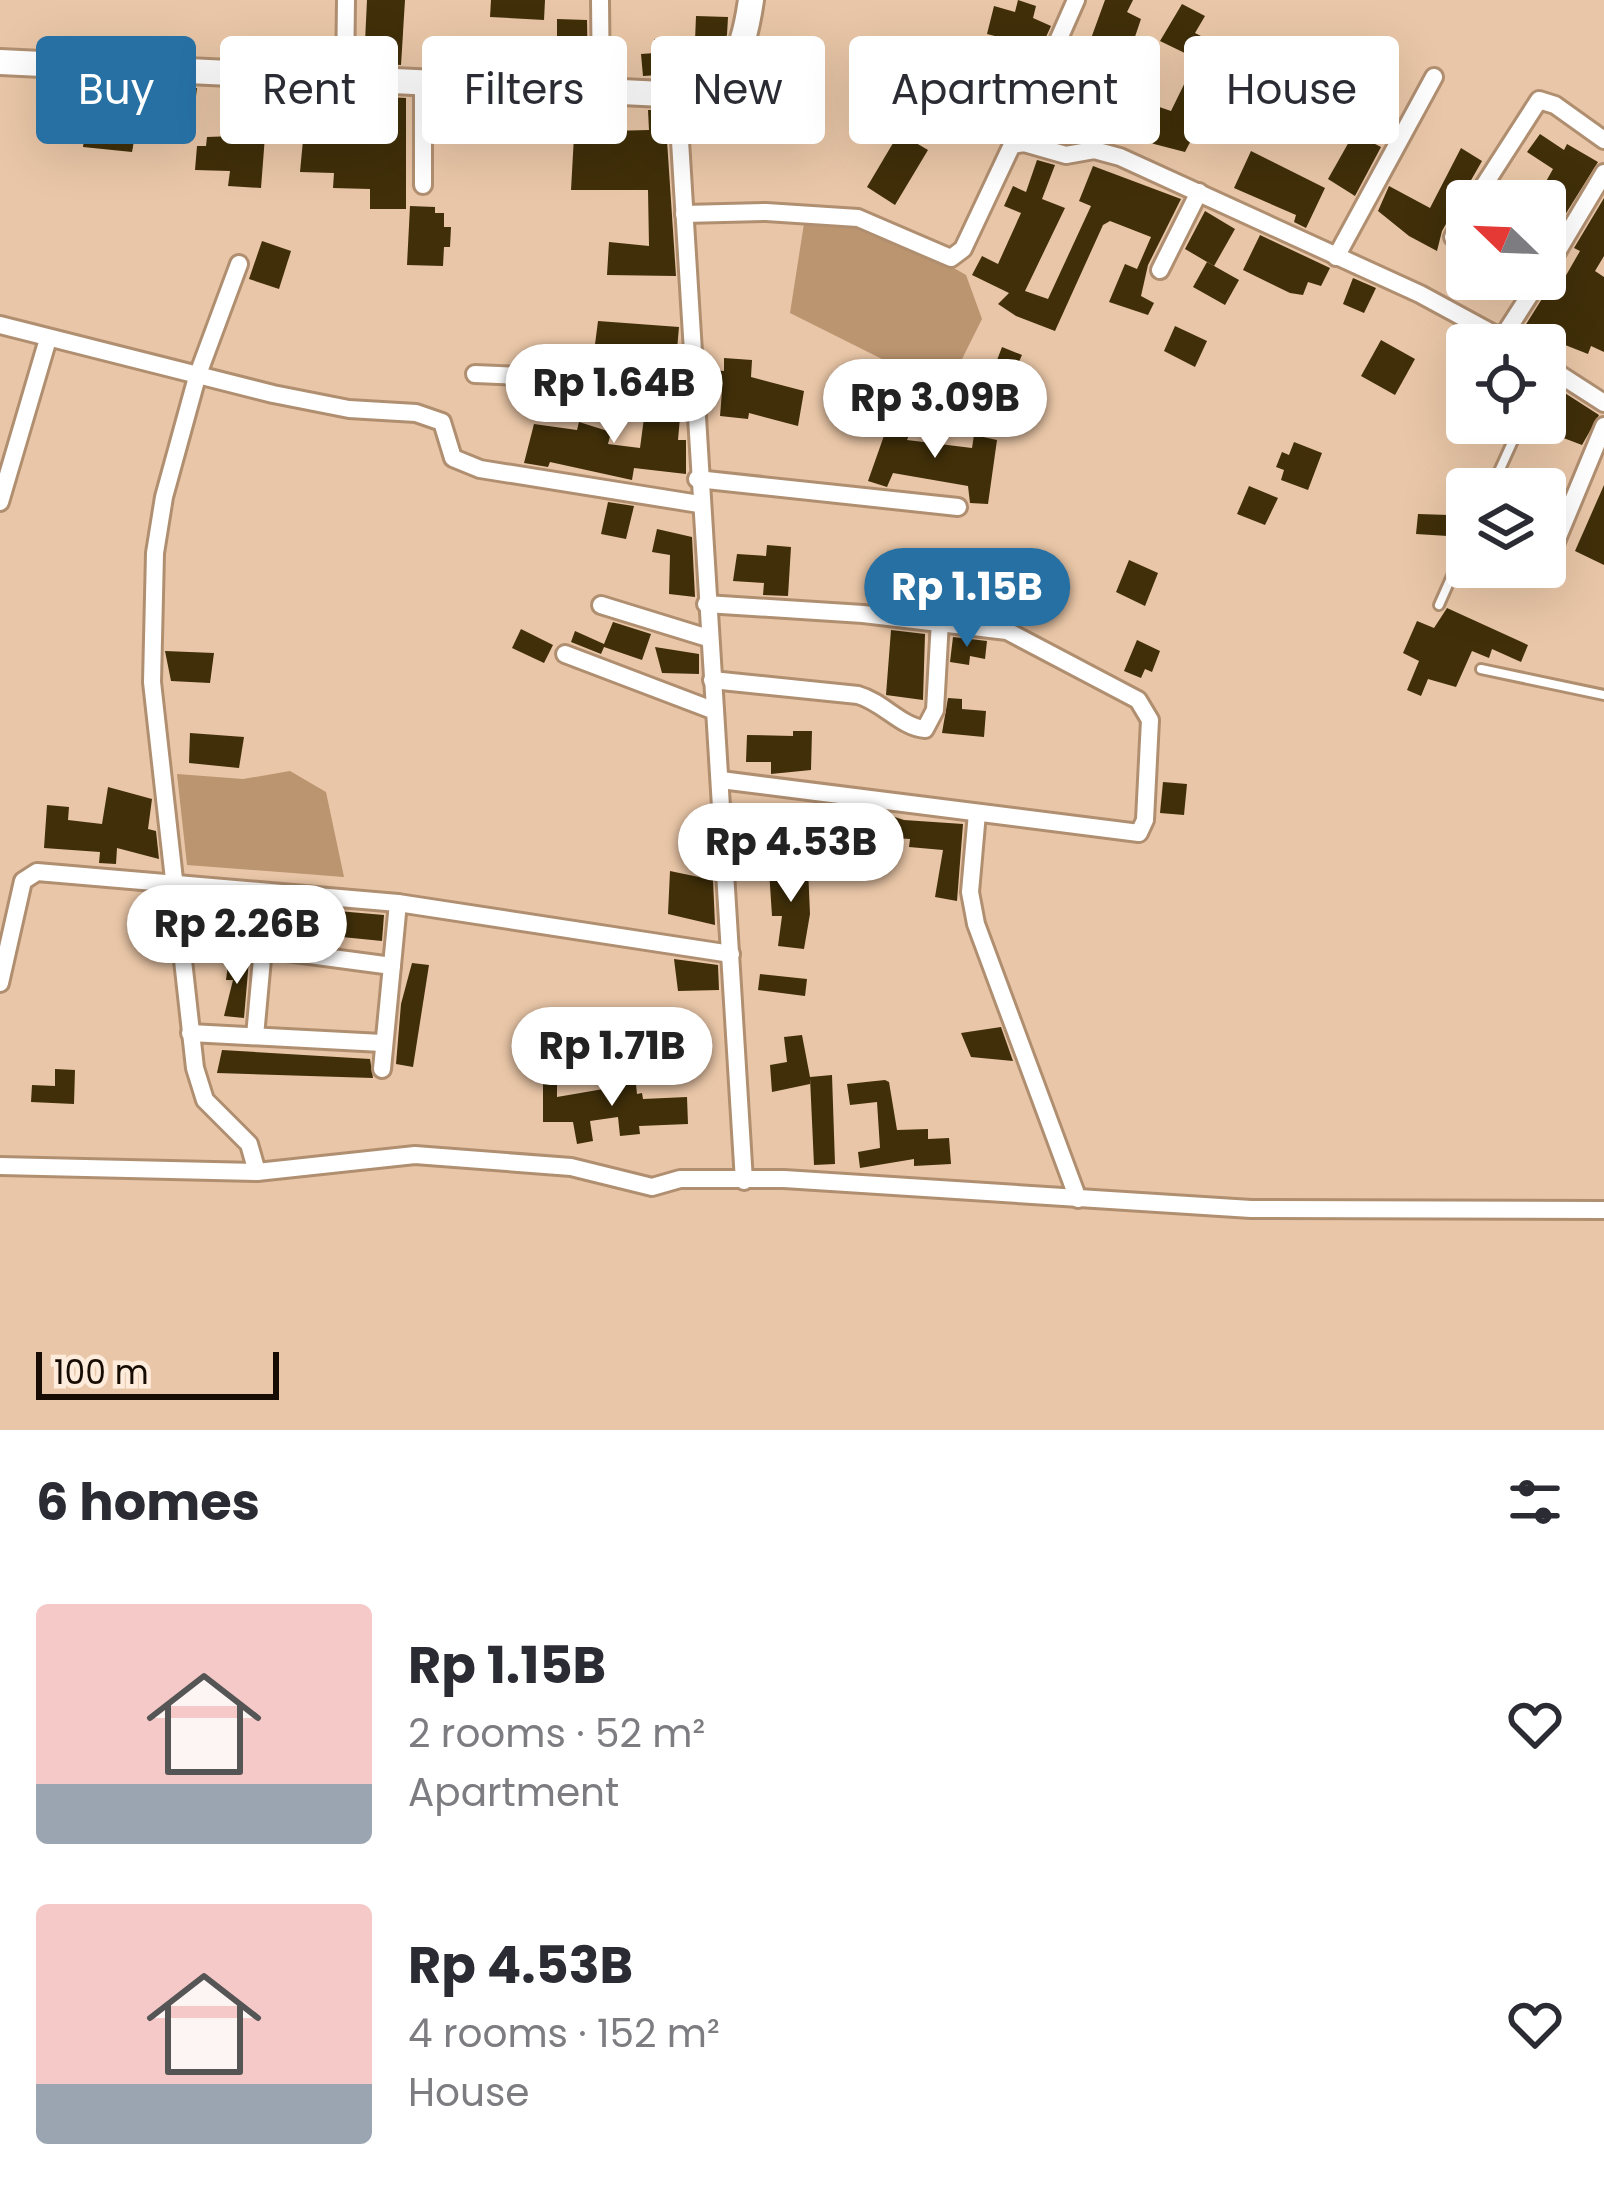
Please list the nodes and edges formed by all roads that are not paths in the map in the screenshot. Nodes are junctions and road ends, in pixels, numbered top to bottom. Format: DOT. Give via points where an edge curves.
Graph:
graph roads {
  1 [pos="346,0"];
  2 [pos="600,0"];
  3 [pos="751,0"];
  4 [pos="1076,0"];
  5 [pos="346,36"];
  6 [pos="600,36"];
  7 [pos="744,36"];
  8 [pos="0,62"];
  9 [pos="220,73"];
  10 [pos="1434,77"];
  11 [pos="1604,140"];
  12 [pos="423,144"];
  13 [pos="679,144"];
  14 [pos="1012,145"];
  15 [pos="1604,173"];
  16 [pos="1488,180"];
  17 [pos="423,184"];
  18 [pos="1199,193"];
  19 [pos="683,214"];
  20 [pos="1566,237"];
  21 [pos="1336,257"];
  22 [pos="239,264"];
  23 [pos="1160,270"];
  24 [pos="1473,324"];
  25 [pos="0,325"];
  26 [pos="48,339"];
  27 [pos="475,374"];
  28 [pos="197,377"];
  29 [pos="1566,380"];
  30 [pos="692,384"];
  31 [pos="1604,403"];
  32 [pos="1604,426"];
  33 [pos="697,479"];
  34 [pos="0,502"];
  35 [pos="699,504"];
  36 [pos="958,507"];
  37 [pos="1566,518"];
  38 [pos="1447,588"];
  39 [pos="706,604"];
  40 [pos="601,605"];
  41 [pos="1439,605"];
  42 [pos="940,621"];
  43 [pos="708,638"];
  44 [pos="565,653"];
  45 [pos="1480,669"];
  46 [pos="712,680"];
  47 [pos="1604,695"];
  48 [pos="715,711"];
  49 [pos="721,780"];
  50 [pos="976,812"];
  51 [pos="178,886"];
  52 [pos="398,903"];
  53 [pos="182,938"];
  54 [pos="262,948"];
  55 [pos="731,954"];
  56 [pos="392,966"];
  57 [pos="0,983"];
  58 [pos="190,1033"];
  59 [pos="255,1036"];
  60 [pos="382,1043"];
  61 [pos="382,1070"];
  62 [pos="0,1166"];
  63 [pos="257,1172"];
  64 [pos="744,1180"];
  65 [pos="1078,1199"];
  66 [pos="1604,1210"];
  1 -- 5 [label="street"];
  2 -- 6 [label="street"];
  3 -- 7 [label="street"];
  4 -- 14 [label="street"];
  8 -- 9 [label="street"];
  10 -- 21 [label="street"];
  11 -- 16 [label="street" via="1540,100"];
  12 -- 17 [label="street"];
  13 -- 19 [label="street"];
  14 -- 18 [label="street" via="1106,152"];
  14 -- 19 [label="street" via="963,249 951,258 858,218"];
  15 -- 20 [label="street"];
  18 -- 21 [label="street"];
  18 -- 23 [label="street"];
  19 -- 30 [label="street"];
  21 -- 24 [label="street"];
  22 -- 28 [label="street"];
  25 -- 26 [label="street"];
  26 -- 28 [label="street"];
  26 -- 34 [label="street"];
  27 -- 30 [label="street"];
  28 -- 35 [label="street" via="349,410 427,415 442,422 453,458 480,469"];
  28 -- 51 [label="street" via="164,497 153,611 152,682"];
  29 -- 31 [label="street"];
  30 -- 33 [label="street"];
  32 -- 37 [label="street"];
  33 -- 35 [label="street"];
  33 -- 36 [label="street"];
  35 -- 39 [label="street"];
  38 -- 41 [label="lane"];
  39 -- 42 [label="street"];
  39 -- 43 [label="street"];
  40 -- 43 [label="street"];
  42 -- 46 [label="street" via="935,710 925,729 858,695"];
  42 -- 50 [label="street" via="1030,640 1138,700 1149,714 1142,832"];
  43 -- 46 [label="street"];
  44 -- 48 [label="street"];
  45 -- 47 [label="lane"];
  46 -- 48 [label="street"];
  48 -- 49 [label="street"];
  49 -- 50 [label="street"];
  49 -- 55 [label="street"];
  50 -- 65 [label="street" via="976,924"];
  51 -- 52 [label="street"];
  51 -- 53 [label="street"];
  51 -- 57 [label="street" via="31,873"];
  52 -- 55 [label="street"];
  52 -- 56 [label="street"];
  53 -- 54 [label="street"];
  53 -- 58 [label="street"];
  54 -- 56 [label="street"];
  54 -- 59 [label="street"];
  55 -- 64 [label="street"];
  56 -- 60 [label="street"];
  58 -- 59 [label="street"];
  58 -- 63 [label="street" via="205,1100 249,1144"];
  59 -- 60 [label="street"];
  60 -- 61 [label="street"];
  62 -- 63 [label="street"];
  63 -- 64 [label="street" via="416,1155 571,1166 652,1187"];
  64 -- 65 [label="street"];
  65 -- 66 [label="street" via="1251,1209"];
}
